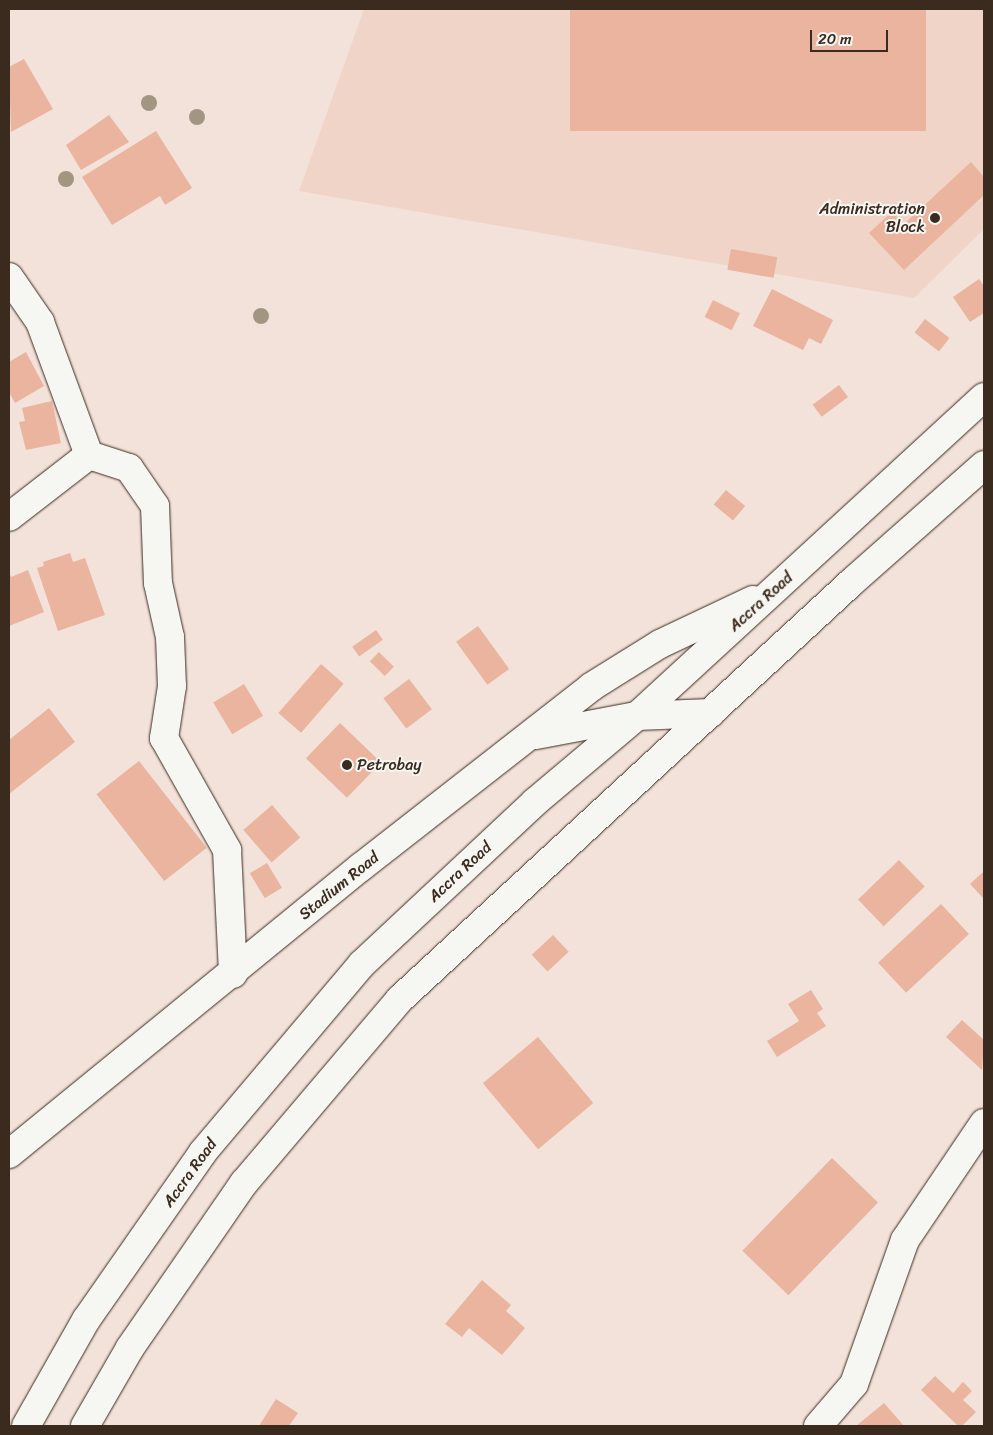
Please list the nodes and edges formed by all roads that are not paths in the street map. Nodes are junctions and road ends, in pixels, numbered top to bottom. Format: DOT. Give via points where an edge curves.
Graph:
graph roads {
  1 [pos="9,277"];
  2 [pos="984,397"];
  3 [pos="89,455"];
  4 [pos="984,465"];
  5 [pos="9,517"];
  6 [pos="773,591"];
  7 [pos="711,713"];
  8 [pos="637,716"];
  9 [pos="528,738"];
  10 [pos="233,974"];
  11 [pos="984,1123"];
  12 [pos="9,1154"];
  13 [pos="26,1426"];
  14 [pos="85,1426"];
  15 [pos="818,1426"];
  1 -- 3 [label="main road" via="40,322"];
  2 -- 6 [label="main road, Accra Road"];
  3 -- 5 [label="main road"];
  3 -- 10 [label="main road" via="129,468 155,506 158,584 170,637 172,686 164,738 227,850 226,891"];
  4 -- 7 [label="main road" via="852,581"];
  6 -- 8 [label="main road, Accra Road"];
  6 -- 9 [label="main road" via="700,622 660,644 592,687"];
  7 -- 8 [label="main road, Stadium Road"];
  7 -- 14 [label="main road" via="400,999 244,1183 130,1348"];
  8 -- 9 [label="main road, Stadium Road"];
  8 -- 13 [label="main road, Accra Road" via="535,802 362,964 203,1152 86,1320"];
  9 -- 10 [label="main road, Stadium Road" via="361,866"];
  10 -- 12 [label="main road, Stadium Road"];
  11 -- 15 [label="main road" via="905,1240 854,1384"];
}
